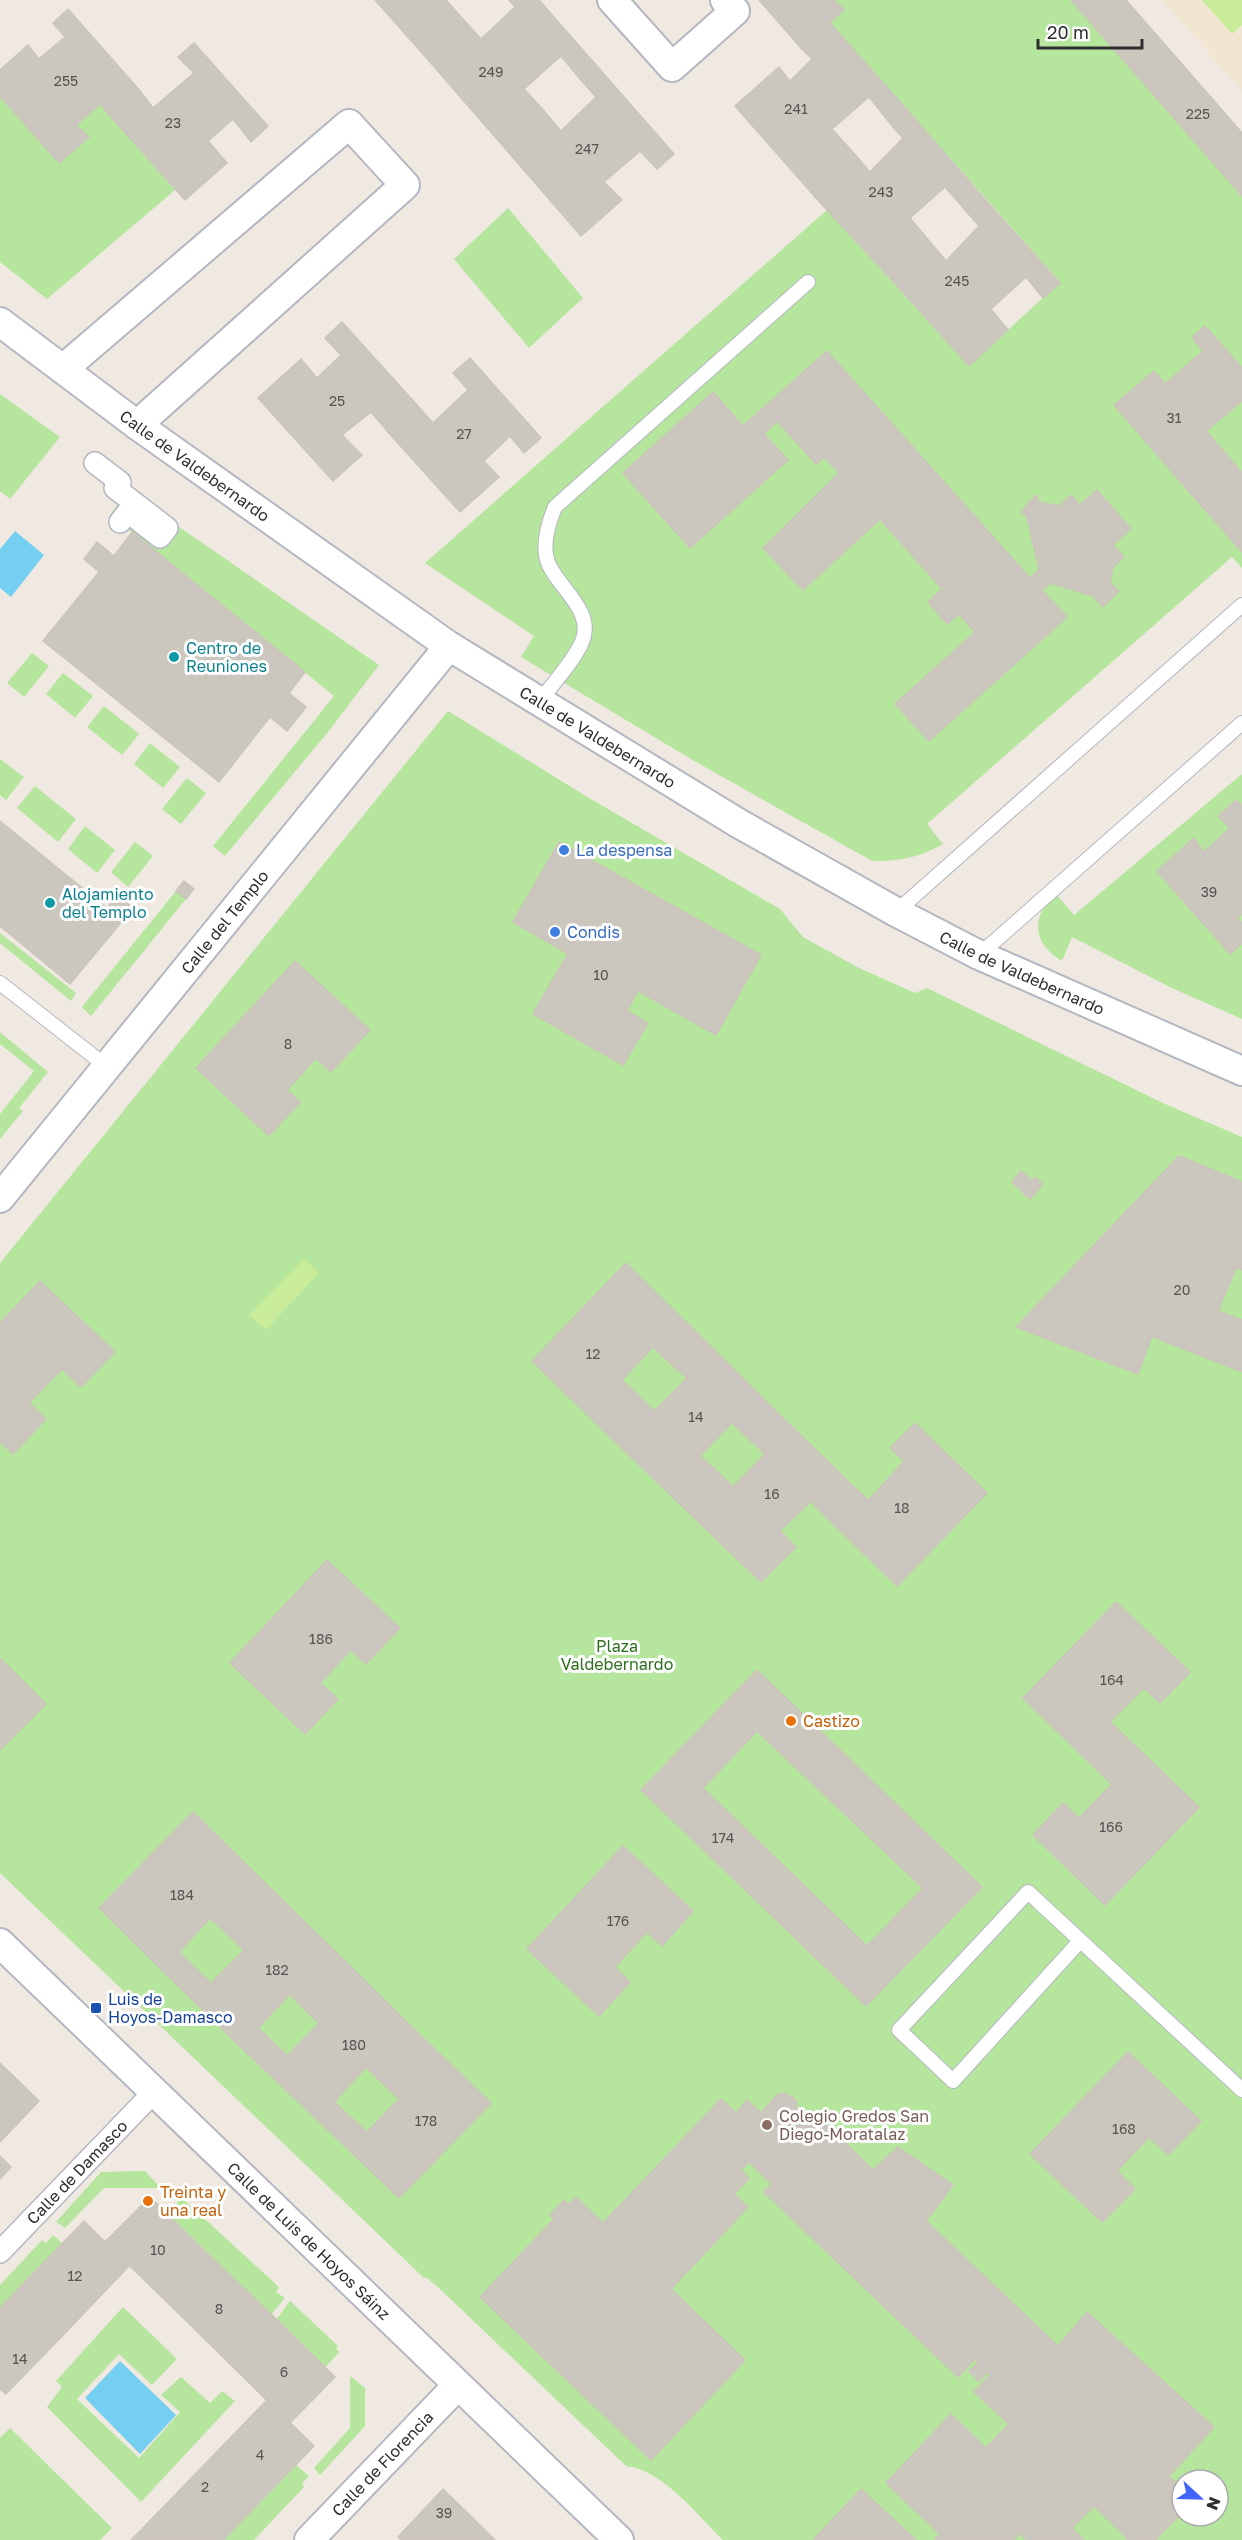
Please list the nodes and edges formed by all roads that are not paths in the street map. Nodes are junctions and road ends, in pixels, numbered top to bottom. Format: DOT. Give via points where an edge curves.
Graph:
graph roads {
  1 [pos="612,0"];
  2 [pos="725,0"];
  3 [pos="808,282"];
  4 [pos="0,322"];
  5 [pos="63,369"];
  6 [pos="137,425"];
  7 [pos="97,460"];
  8 [pos="120,522"];
  9 [pos="1242,605"];
  10 [pos="449,646"];
  11 [pos="539,702"];
  12 [pos="1242,723"];
  13 [pos="896,912"];
  14 [pos="979,955"];
  15 [pos="0,983"];
  16 [pos="106,1066"];
  17 [pos="1242,1071"];
  18 [pos="0,1198"];
  19 [pos="1080,1941"];
  20 [pos="0,1943"];
  21 [pos="1242,2090"];
  22 [pos="154,2092"];
  23 [pos="0,2252"];
  24 [pos="457,2386"];
  25 [pos="309,2540"];
  26 [pos="618,2540"];
  1 -- 2 [label="street" via="672,67 735,11"];
  3 -- 11 [label="lane" via="555,507 548,524 549,565 585,623 583,641"];
  4 -- 5 [label="street, Calle de Valdebernardo"];
  5 -- 6 [label="street, Calle de Valdebernardo"];
  5 -- 6 [label="street" via="349,124 405,185"];
  6 -- 10 [label="street, Calle de Valdebernardo"];
  7 -- 8 [label="street" via="120,482 115,488 167,528 160,537 128,512"];
  9 -- 13 [label="lane"];
  10 -- 11 [label="street, Calle de Valdebernardo"];
  10 -- 16 [label="street, Calle del Templo"];
  11 -- 13 [label="street, Calle de Valdebernardo" via="738,823"];
  12 -- 14 [label="lane"];
  13 -- 14 [label="street, Calle de Valdebernardo"];
  14 -- 17 [label="street, Calle de Valdebernardo"];
  15 -- 16 [label="lane"];
  16 -- 18 [label="street, Calle del Templo"];
  19 -- 19 [label="lane" via="1028,1892 899,2030 953,2081"];
  19 -- 21 [label="lane"];
  20 -- 22 [label="street, Calle de Luis de Hoyos Sáinz"];
  22 -- 23 [label="street, Calle de Damasco"];
  22 -- 24 [label="street, Calle de Luis de Hoyos Sáinz"];
  24 -- 25 [label="street, Calle de Florencia"];
  24 -- 26 [label="street, Calle de Luis de Hoyos Sáinz"];
}
